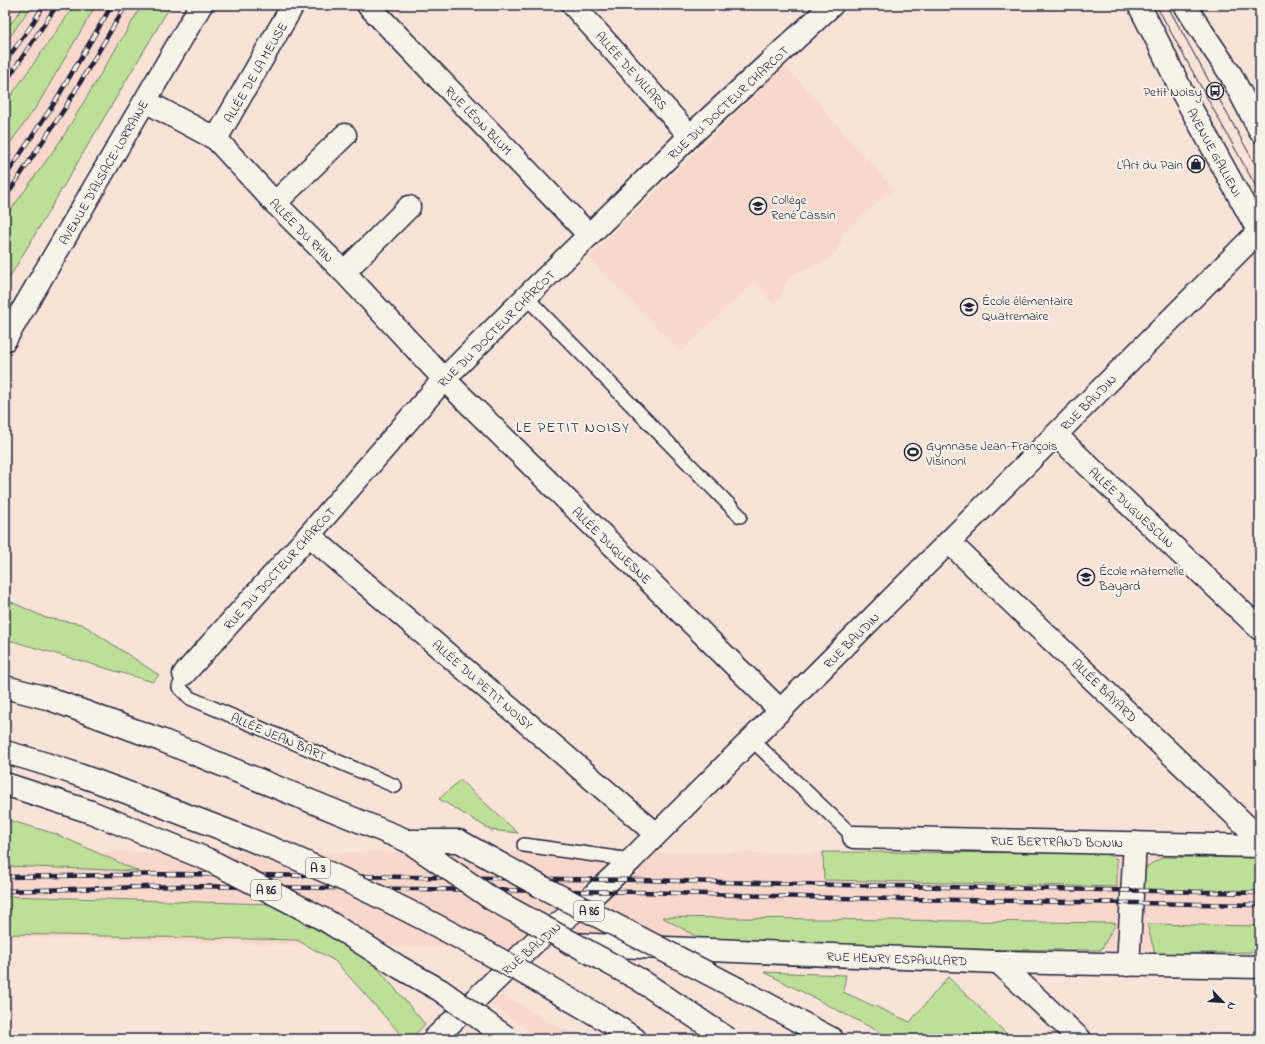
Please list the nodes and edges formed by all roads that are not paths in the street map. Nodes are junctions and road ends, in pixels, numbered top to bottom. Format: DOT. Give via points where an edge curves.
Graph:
graph roads {
  1 [pos="201,5"];
  2 [pos="293,5"];
  3 [pos="368,5"];
  4 [pos="573,5"];
  5 [pos="832,5"];
  6 [pos="1139,5"];
  7 [pos="1185,5"];
  8 [pos="145,100"];
  9 [pos="1260,131"];
  10 [pos="345,135"];
  11 [pos="690,136"];
  12 [pos="216,139"];
  13 [pos="275,203"];
  14 [pos="409,206"];
  15 [pos="1259,232"];
  16 [pos="589,235"];
  17 [pos="344,272"];
  18 [pos="526,297"];
  19 [pos="5,340"];
  20 [pos="444,380"];
  21 [pos="1056,435"];
  22 [pos="740,516"];
  23 [pos="309,535"];
  24 [pos="949,542"];
  25 [pos="1260,629"];
  26 [pos="184,674"];
  27 [pos="5,687"];
  28 [pos="780,710"];
  29 [pos="751,739"];
  30 [pos="5,752"];
  31 [pos="5,784"];
  32 [pos="395,786"];
  33 [pos="656,834"];
  34 [pos="854,837"];
  35 [pos="1260,839"];
  36 [pos="408,841"];
  37 [pos="1135,843"];
  38 [pos="524,844"];
  39 [pos="1260,846"];
  40 [pos="631,860"];
  41 [pos="535,942"];
  42 [pos="998,962"];
  43 [pos="1128,964"];
  44 [pos="1260,967"];
  45 [pos="507,1038"];
  46 [pos="434,1039"];
  47 [pos="635,1039"];
  48 [pos="728,1039"];
  49 [pos="832,1039"];
  50 [pos="1080,1039"];
  1 -- 8 [label="main road, AVENUE D'ALSACE-LORRAINE"];
  2 -- 12 [label="main road, ALLÉE DE LA MEUSE"];
  3 -- 16 [label="main road, RUE LÉON BLUM"];
  4 -- 11 [label="main road, ALLÉE DE VILLARS"];
  5 -- 11 [label="main road, RUE DU DOCTEUR CHARCOT"];
  6 -- 15 [label="main road, AVENUE GALLIENI" via="1181,90"];
  7 -- 9 [label="main road" via="1231,76"];
  8 -- 12 [label="main road, ALLÉE DU RHIN"];
  8 -- 19 [label="main road, AVENUE D'ALSACE-LORRAINE"];
  10 -- 13 [label="main road"];
  11 -- 16 [label="main road, RUE DU DOCTEUR CHARCOT"];
  12 -- 13 [label="main road, ALLÉE DU RHIN"];
  13 -- 17 [label="main road, ALLÉE DU RHIN"];
  14 -- 17 [label="main road"];
  15 -- 21 [label="main road, RUE BAUDIN"];
  16 -- 18 [label="main road, RUE DU DOCTEUR CHARCOT"];
  17 -- 20 [label="main road, ALLÉE DU RHIN"];
  18 -- 20 [label="main road, RUE DU DOCTEUR CHARCOT"];
  18 -- 22 [label="lane"];
  20 -- 23 [label="main road, RUE DU DOCTEUR CHARCOT"];
  20 -- 28 [label="main road, ALLÉE DUQUESNE"];
  21 -- 24 [label="main road, RUE BAUDIN"];
  21 -- 25 [label="main road, ALLÉE DUGUESCLIN"];
  23 -- 26 [label="main road, RUE DU DOCTEUR CHARCOT"];
  23 -- 33 [label="main road, ALLÉE DU PETIT NOISY"];
  24 -- 28 [label="main road, RUE BAUDIN"];
  24 -- 35 [label="main road, ALLÉE BAYARD"];
  26 -- 32 [label="lane, ALLÉE JEAN BART" via="179,687 190,698"];
  27 -- 36 [label="main road" via="47,698 162,740"];
  28 -- 29 [label="main road, RUE BAUDIN"];
  29 -- 33 [label="main road, RUE BAUDIN"];
  29 -- 34 [label="lane"];
  30 -- 47 [label="main road, A 3, bridge" via="123,791 311,865 428,920 540,981"];
  31 -- 45 [label="main road, A 86, bridge" via="90,812 209,860 327,921 440,990"];
  33 -- 40 [label="main road, RUE BAUDIN"];
  34 -- 37 [label="main road, RUE BERTRAND BONIN"];
  36 -- 48 [label="main road, bridge" via="492,899 640,980"];
  36 -- 49 [label="main road, A 86, bridge" via="459,841"];
  37 -- 39 [label="main road, RUE BERTRAND BONIN"];
  37 -- 43 [label="main road"];
  38 -- 40 [label="lane"];
  40 -- 41 [label="main road, RUE BAUDIN" via="586,902"];
  41 -- 42 [label="main road, RUE HENRY ESPAULLARD"];
  41 -- 46 [label="main road, RUE BAUDIN"];
  42 -- 43 [label="main road, RUE HENRY ESPAULLARD"];
  42 -- 50 [label="main road"];
  43 -- 44 [label="main road, RUE HENRY ESPAULLARD"];
}
